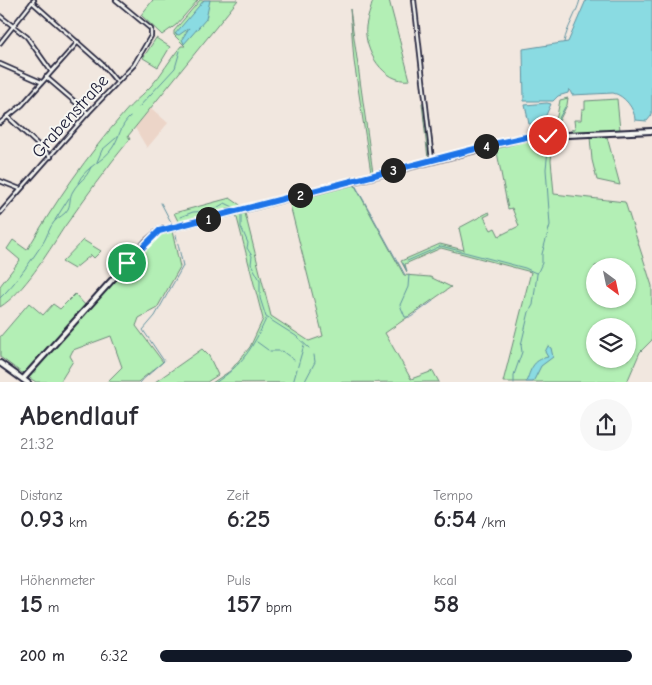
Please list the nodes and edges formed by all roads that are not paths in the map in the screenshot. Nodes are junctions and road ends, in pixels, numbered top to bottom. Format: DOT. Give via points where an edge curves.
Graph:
graph roads {
  1 [pos="116,0"];
  2 [pos="414,0"];
  3 [pos="33,1"];
  4 [pos="0,16"];
  5 [pos="14,26"];
  6 [pos="78,42"];
  7 [pos="0,43"];
  8 [pos="0,64"];
  9 [pos="51,71"];
  10 [pos="46,77"];
  11 [pos="41,82"];
  12 [pos="118,82"];
  13 [pos="88,113"];
  14 [pos="7,116"];
  15 [pos="0,123"];
  16 [pos="652,131"];
  17 [pos="51,157"];
  18 [pos="432,160"];
  19 [pos="0,182"];
  20 [pos="20,189"];
  21 [pos="0,213"];
  22 [pos="0,363"];
  23 [pos="22,379"];
  24 [pos="28,382"];
  1 -- 12 [label="street, Grabenstraße" via="153,32 134,65"];
  2 -- 18 [label="street"];
  3 -- 5 [label="street"];
  3 -- 6 [label="street"];
  4 -- 5 [label="street"];
  5 -- 7 [label="street"];
  5 -- 9 [label="street" via="37,49"];
  6 -- 9 [label="street"];
  6 -- 12 [label="street"];
  8 -- 11 [label="street"];
  9 -- 10 [label="street"];
  10 -- 11 [label="street"];
  10 -- 13 [label="street"];
  11 -- 14 [label="street" via="22,105"];
  12 -- 13 [label="street, Grabenstraße"];
  13 -- 17 [label="street, Grabenstraße"];
  14 -- 15 [label="street"];
  14 -- 17 [label="street"];
  16 -- 18 [label="street" via="526,137"];
  17 -- 20 [label="street, Grabenstraße"];
  18 -- 23 [label="street" via="159,231"];
  19 -- 20 [label="street"];
  20 -- 21 [label="street, Grabenstraße"];
  22 -- 23 [label="street"];
  23 -- 24 [label="street"];
}
